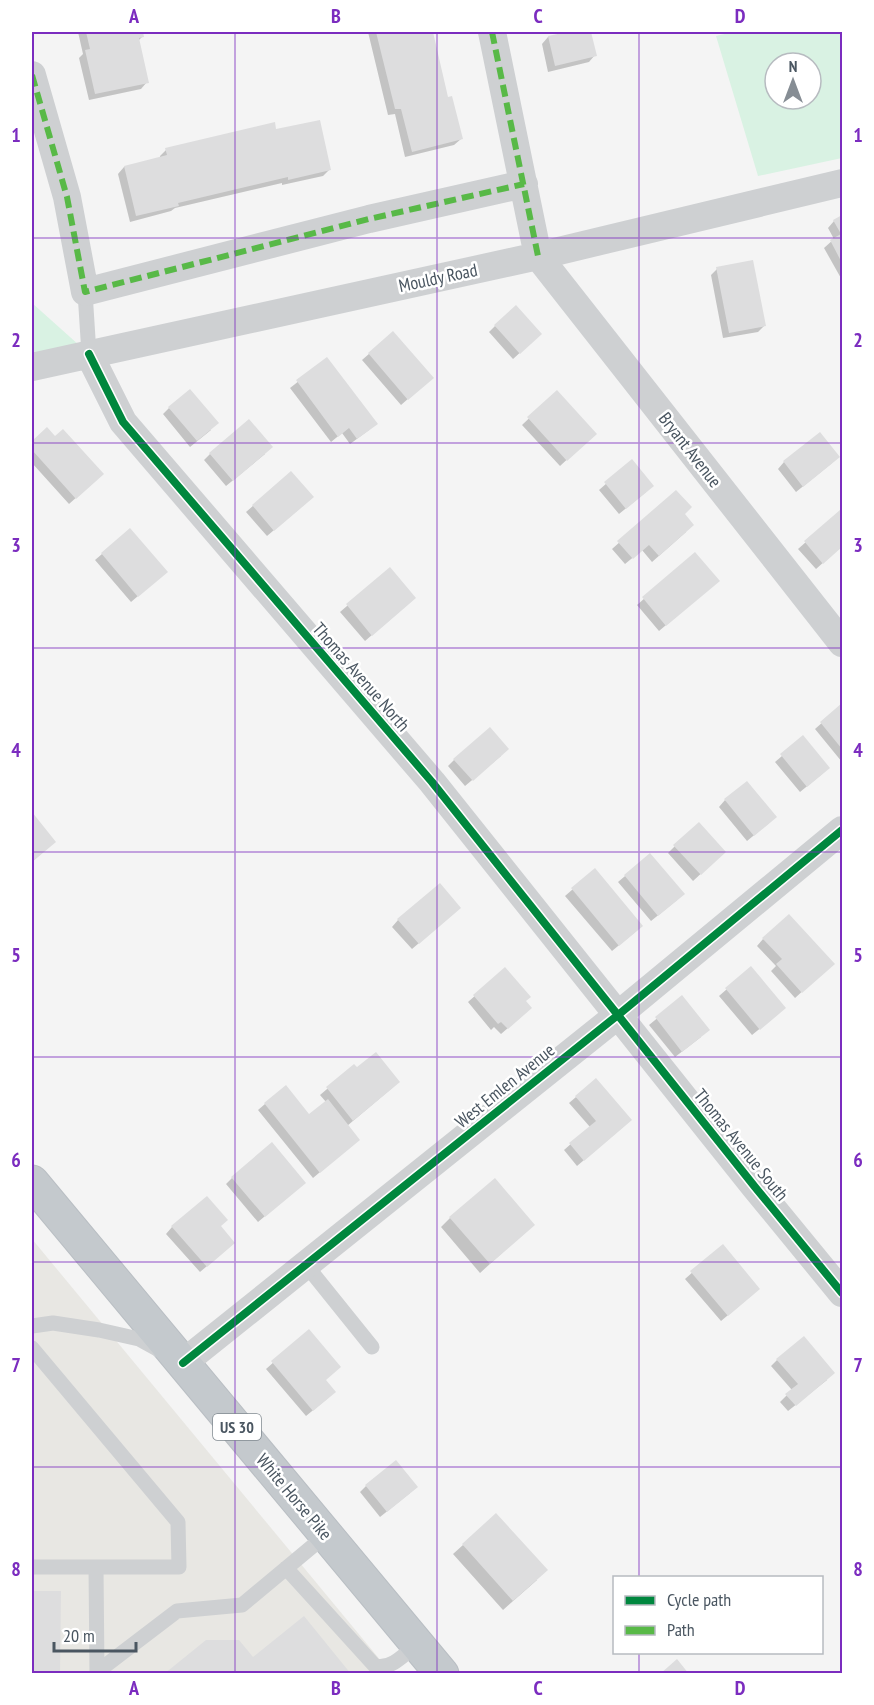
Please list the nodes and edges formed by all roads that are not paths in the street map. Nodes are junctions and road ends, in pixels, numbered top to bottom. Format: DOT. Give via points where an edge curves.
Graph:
graph roads {
  1 [pos="492,32"];
  2 [pos="32,75"];
  3 [pos="843,183"];
  4 [pos="524,184"];
  5 [pos="538,256"];
  6 [pos="85,292"];
  7 [pos="89,354"];
  8 [pos="32,368"];
  9 [pos="843,643"];
  10 [pos="843,830"];
  11 [pos="618,1015"];
  12 [pos="32,1182"];
  13 [pos="306,1264"];
  14 [pos="843,1293"];
  15 [pos="32,1326"];
  16 [pos="372,1347"];
  17 [pos="32,1348"];
  18 [pos="183,1363"];
  19 [pos="326,1535"];
  20 [pos="32,1567"];
  21 [pos="96,1567"];
  22 [pos="286,1568"];
  23 [pos="417,1644"];
  24 [pos="97,1673"];
  25 [pos="442,1674"];
  1 -- 4 [label="street"];
  2 -- 6 [label="street" via="67,197"];
  3 -- 5 [label="street, Mouldy Road"];
  4 -- 5 [label="street"];
  4 -- 6 [label="street" via="369,219"];
  5 -- 7 [label="street, Mouldy Road"];
  5 -- 9 [label="street, Bryant Avenue"];
  6 -- 7 [label="lane"];
  7 -- 8 [label="street, Mouldy Road"];
  7 -- 11 [label="street, Thomas Avenue North" via="123,422 432,782"];
  10 -- 11 [label="street, West Emlen Avenue"];
  11 -- 13 [label="street, West Emlen Avenue"];
  11 -- 14 [label="street, Thomas Avenue South"];
  12 -- 18 [label="highway, White Horse Pike / US 30"];
  13 -- 16 [label="lane"];
  13 -- 18 [label="street, West Emlen Avenue"];
  15 -- 18 [label="lane" via="53,1323 139,1339"];
  17 -- 21 [label="lane" via="178,1522 179,1567"];
  18 -- 19 [label="highway, White Horse Pike / US 30"];
  19 -- 22 [label="lane"];
  19 -- 23 [label="highway, White Horse Pike / US 30"];
  20 -- 21 [label="lane"];
  21 -- 24 [label="lane"];
  22 -- 23 [label="lane" via="375,1666 388,1666"];
  22 -- 24 [label="lane" via="242,1605 177,1611"];
  23 -- 25 [label="highway, White Horse Pike / US 30"];
}
